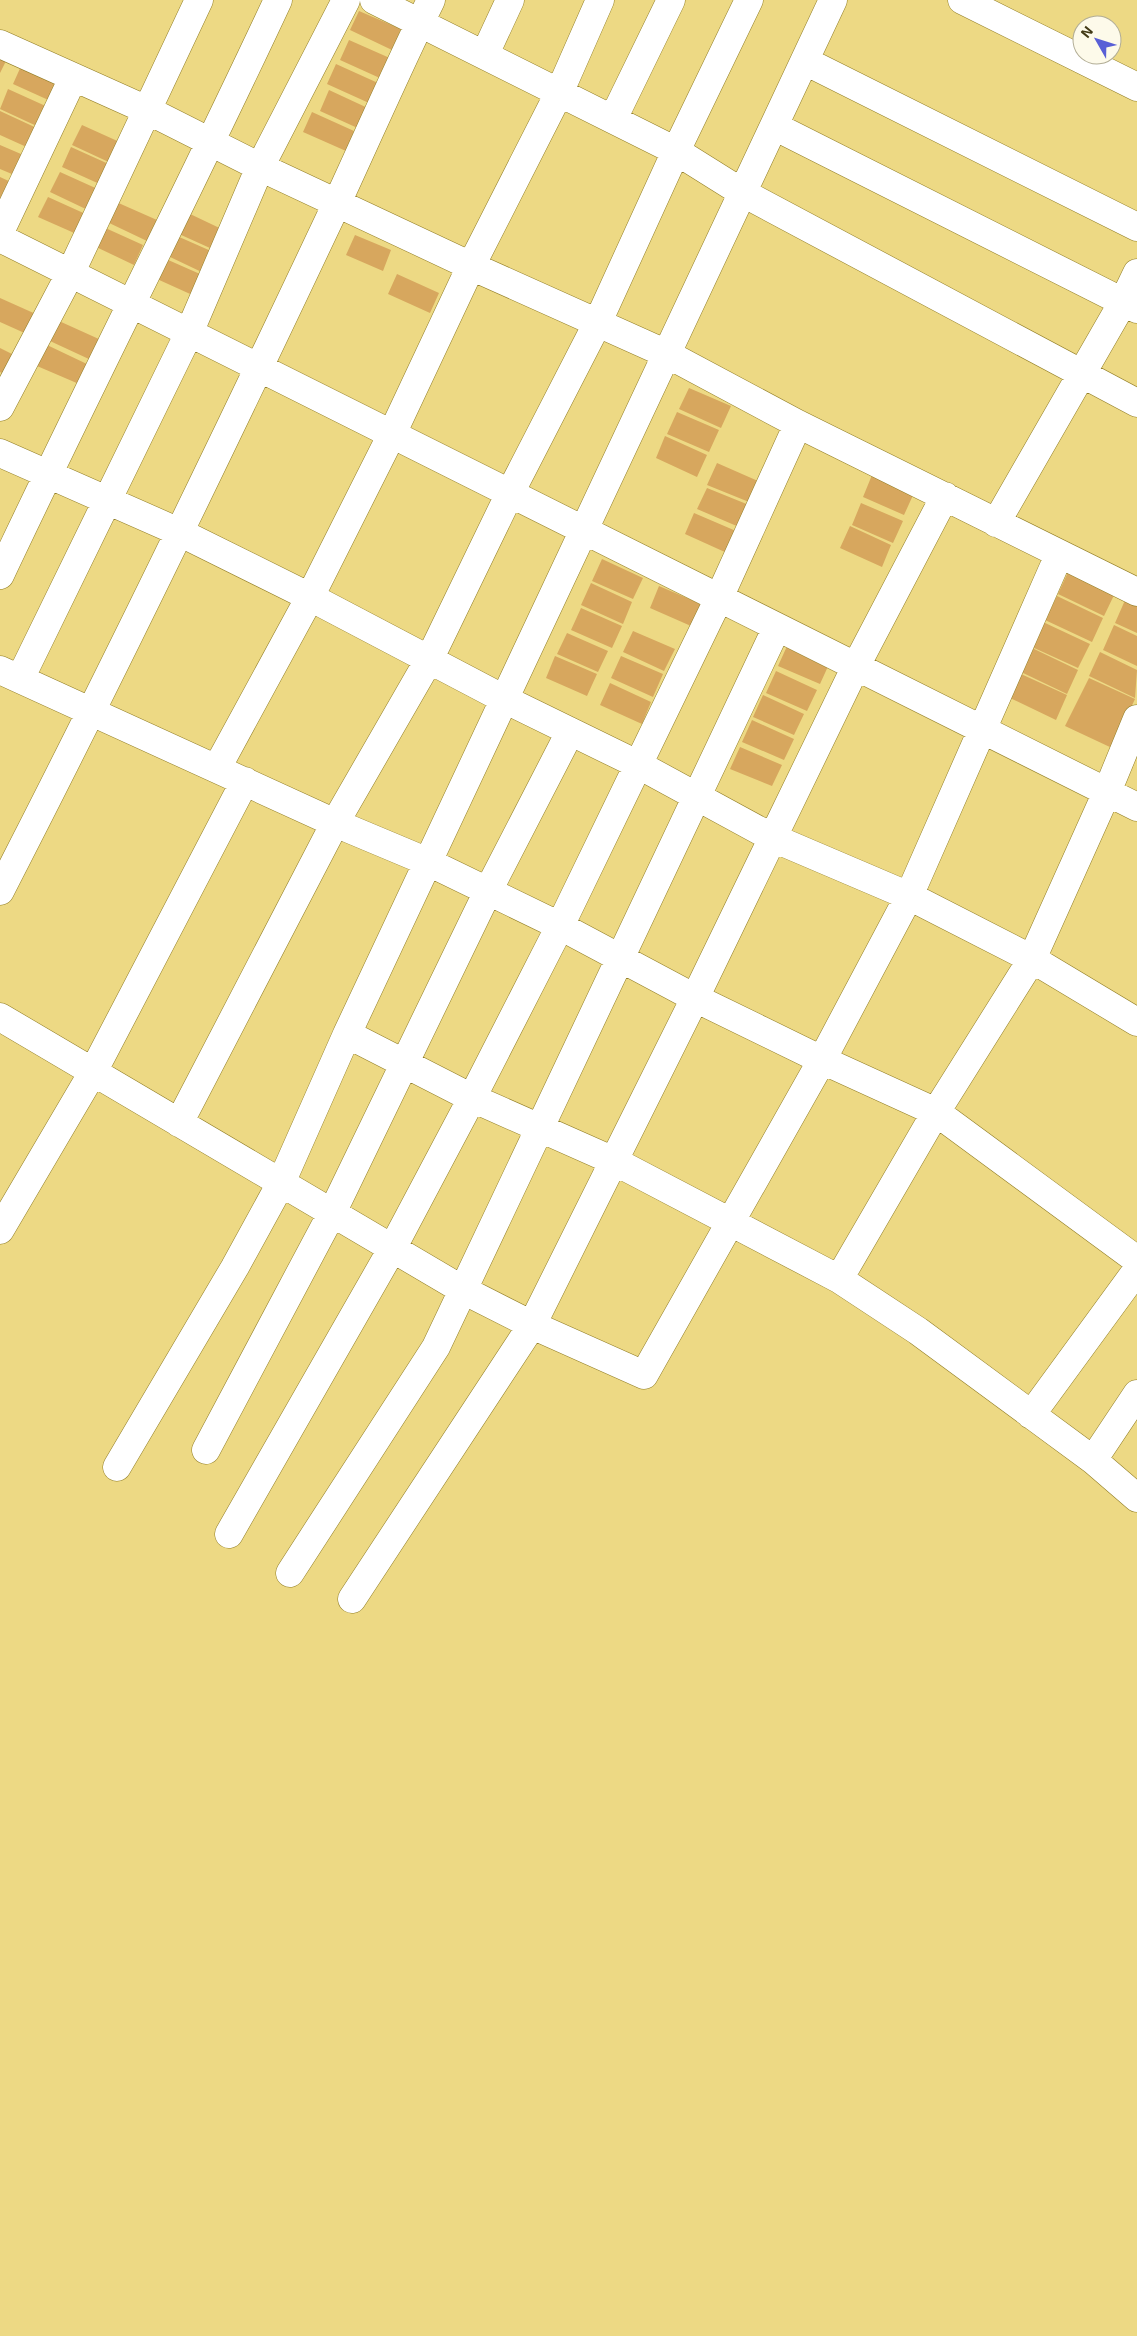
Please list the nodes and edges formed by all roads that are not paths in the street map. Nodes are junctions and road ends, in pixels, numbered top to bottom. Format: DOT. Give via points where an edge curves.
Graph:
graph roads {
  1 [pos="198,0"];
  2 [pos="278,0"];
  3 [pos="346,0"];
  4 [pos="374,0"];
  5 [pos="510,0"];
  6 [pos="600,0"];
  7 [pos="671,0"];
  8 [pos="749,0"];
  9 [pos="833,0"];
  10 [pos="962,0"];
  11 [pos="425,11"];
  12 [pos="0,44"];
  13 [pos="485,54"];
  14 [pos="805,61"];
  15 [pos="73,78"];
  16 [pos="1137,87"];
  17 [pos="560,91"];
  18 [pos="147,110"];
  19 [pos="613,119"];
  20 [pos="774,126"];
  21 [pos="212,142"];
  22 [pos="676,151"];
  23 [pos="260,166"];
  24 [pos="743,193"];
  25 [pos="337,203"];
  26 [pos="1137,227"];
  27 [pos="0,232"];
  28 [pos="0,238"];
  29 [pos="471,266"];
  30 [pos="1137,273"];
  31 [pos="70,274"];
  32 [pos="130,304"];
  33 [pos="1130,305"];
  34 [pos="597,324"];
  35 [pos="188,333"];
  36 [pos="667,354"];
  37 [pos="258,367"];
  38 [pos="1081,374"];
  39 [pos="1137,403"];
  40 [pos="0,407"];
  41 [pos="798,424"];
  42 [pos="392,434"];
  43 [pos="0,453"];
  44 [pos="48,474"];
  45 [pos="510,493"];
  46 [pos="945,496"];
  47 [pos="106,500"];
  48 [pos="996,524"];
  49 [pos="583,530"];
  50 [pos="179,532"];
  51 [pos="1059,555"];
  52 [pos="0,575"];
  53 [pos="1137,592"];
  54 [pos="310,597"];
  55 [pos="718,598"];
  56 [pos="777,627"];
  57 [pos="430,658"];
  58 [pos="856,666"];
  59 [pos="10,674"];
  60 [pos="504,700"];
  61 [pos="92,711"];
  62 [pos="1137,719"];
  63 [pos="984,730"];
  64 [pos="570,732"];
  65 [pos="637,764"];
  66 [pos="217,768"];
  67 [pos="245,781"];
  68 [pos="1108,792"];
  69 [pos="696,796"];
  70 [pos="1137,807"];
  71 [pos="335,823"];
  72 [pos="773,838"];
  73 [pos="428,862"];
  74 [pos="0,891"];
  75 [pos="488,891"];
  76 [pos="909,896"];
  77 [pos="560,926"];
  78 [pos="620,958"];
  79 [pos="1032,959"];
  80 [pos="695,998"];
  81 [pos="0,1018"];
  82 [pos="1137,1022"];
  83 [pos="347,1034"];
  84 [pos="822,1060"];
  85 [pos="406,1065"];
  86 [pos="93,1072"];
  87 [pos="472,1098"];
  88 [pos="936,1112"];
  89 [pos="179,1123"];
  90 [pos="539,1128"];
  91 [pos="614,1161"];
  92 [pos="281,1183"];
  93 [pos="332,1213"];
  94 [pos="732,1222"];
  95 [pos="0,1230"];
  96 [pos="392,1248"];
  97 [pos="1137,1260"];
  98 [pos="1137,1270"];
  99 [pos="839,1279"];
  100 [pos="463,1290"];
  101 [pos="532,1325"];
  102 [pos="1137,1394"];
  103 [pos="1031,1415"];
  104 [pos="206,1450"];
  105 [pos="1093,1460"];
  106 [pos="117,1467"];
  107 [pos="1137,1498"];
  108 [pos="229,1534"];
  109 [pos="290,1573"];
  110 [pos="352,1599"];
  1 -- 18 [label="street"];
  2 -- 21 [label="street"];
  3 -- 23 [label="street"];
  4 -- 11 [label="street"];
  5 -- 13 [label="street"];
  6 -- 17 [label="street"];
  7 -- 19 [label="street"];
  8 -- 22 [label="street"];
  9 -- 14 [label="street"];
  10 -- 16 [label="street"];
  11 -- 13 [label="street"];
  11 -- 25 [label="street"];
  12 -- 15 [label="street"];
  13 -- 17 [label="street"];
  14 -- 20 [label="street"];
  14 -- 26 [label="street"];
  15 -- 18 [label="street"];
  15 -- 27 [label="street"];
  17 -- 19 [label="street"];
  17 -- 29 [label="street"];
  18 -- 21 [label="street"];
  18 -- 31 [label="street"];
  19 -- 22 [label="street"];
  20 -- 24 [label="street"];
  20 -- 33 [label="street"];
  21 -- 23 [label="street"];
  21 -- 32 [label="street"];
  22 -- 24 [label="street"];
  22 -- 34 [label="street"];
  23 -- 25 [label="street"];
  23 -- 35 [label="street"];
  24 -- 36 [label="street"];
  24 -- 38 [label="street"];
  25 -- 29 [label="street"];
  25 -- 37 [label="street"];
  28 -- 31 [label="street"];
  29 -- 34 [label="street"];
  29 -- 42 [label="street"];
  30 -- 33 [label="street"];
  31 -- 32 [label="street"];
  31 -- 40 [label="street"];
  32 -- 35 [label="street"];
  32 -- 44 [label="street"];
  33 -- 38 [label="street"];
  34 -- 36 [label="street"];
  34 -- 45 [label="street"];
  35 -- 37 [label="street"];
  35 -- 47 [label="street"];
  36 -- 41 [label="street"];
  36 -- 49 [label="street"];
  37 -- 42 [label="street"];
  37 -- 50 [label="street"];
  38 -- 39 [label="street"];
  38 -- 48 [label="street"];
  41 -- 46 [label="street"];
  41 -- 55 [label="street"];
  42 -- 45 [label="street"];
  42 -- 54 [label="street"];
  43 -- 44 [label="street"];
  44 -- 47 [label="street"];
  44 -- 52 [label="street"];
  45 -- 49 [label="street"];
  45 -- 57 [label="street"];
  46 -- 48 [label="street"];
  46 -- 58 [label="street"];
  47 -- 50 [label="street"];
  47 -- 59 [label="street"];
  48 -- 51 [label="street"];
  49 -- 55 [label="street"];
  49 -- 60 [label="street"];
  50 -- 54 [label="street"];
  50 -- 61 [label="street"];
  51 -- 53 [label="street"];
  51 -- 63 [label="street"];
  54 -- 57 [label="street"];
  54 -- 66 [label="street"];
  55 -- 56 [label="street"];
  55 -- 65 [label="street"];
  56 -- 58 [label="street"];
  56 -- 69 [label="street"];
  57 -- 60 [label="street"];
  57 -- 71 [label="street"];
  58 -- 63 [label="street"];
  58 -- 72 [label="street"];
  59 -- 61 [label="street"];
  60 -- 64 [label="street"];
  60 -- 73 [label="street"];
  61 -- 66 [label="street"];
  61 -- 74 [label="street"];
  62 -- 68 [label="street"];
  63 -- 68 [label="street"];
  63 -- 76 [label="street"];
  64 -- 65 [label="street"];
  64 -- 75 [label="street"];
  65 -- 69 [label="street"];
  65 -- 77 [label="street"];
  66 -- 67 [label="street"];
  67 -- 71 [label="street"];
  67 -- 86 [label="street"];
  68 -- 70 [label="street"];
  68 -- 79 [label="street"];
  69 -- 72 [label="street"];
  69 -- 78 [label="street"];
  71 -- 73 [label="street"];
  71 -- 89 [label="street"];
  72 -- 76 [label="street"];
  72 -- 80 [label="street"];
  73 -- 75 [label="street"];
  73 -- 83 [label="street"];
  75 -- 77 [label="street"];
  75 -- 85 [label="street"];
  76 -- 79 [label="street"];
  76 -- 84 [label="street"];
  77 -- 78 [label="street"];
  77 -- 87 [label="street"];
  78 -- 80 [label="street"];
  78 -- 90 [label="street"];
  79 -- 82 [label="street"];
  79 -- 88 [label="street"];
  80 -- 84 [label="street"];
  80 -- 91 [label="street"];
  81 -- 86 [label="street"];
  83 -- 85 [label="street"];
  83 -- 92 [label="street"];
  84 -- 88 [label="street"];
  84 -- 94 [label="street"];
  85 -- 87 [label="street"];
  85 -- 93 [label="street"];
  86 -- 89 [label="street"];
  86 -- 95 [label="street"];
  87 -- 90 [label="street"];
  87 -- 96 [label="street"];
  88 -- 97 [label="street"];
  88 -- 99 [label="street"];
  89 -- 92 [label="street"];
  90 -- 91 [label="street"];
  90 -- 100 [label="street"];
  91 -- 94 [label="street"];
  91 -- 101 [label="street"];
  92 -- 93 [label="street"];
  92 -- 106 [label="street" via="235,1268"];
  93 -- 96 [label="street"];
  93 -- 104 [label="street"];
  94 -- 99 [label="street"];
  94 -- 101 [label="street" via="644,1375"];
  96 -- 100 [label="street"];
  96 -- 108 [label="street"];
  98 -- 103 [label="street"];
  99 -- 103 [label="street" via="918,1331"];
  100 -- 101 [label="street"];
  100 -- 109 [label="street" via="436,1347"];
  101 -- 110 [label="street"];
  102 -- 105 [label="street"];
  103 -- 105 [label="street"];
  105 -- 107 [label="street"];
}
